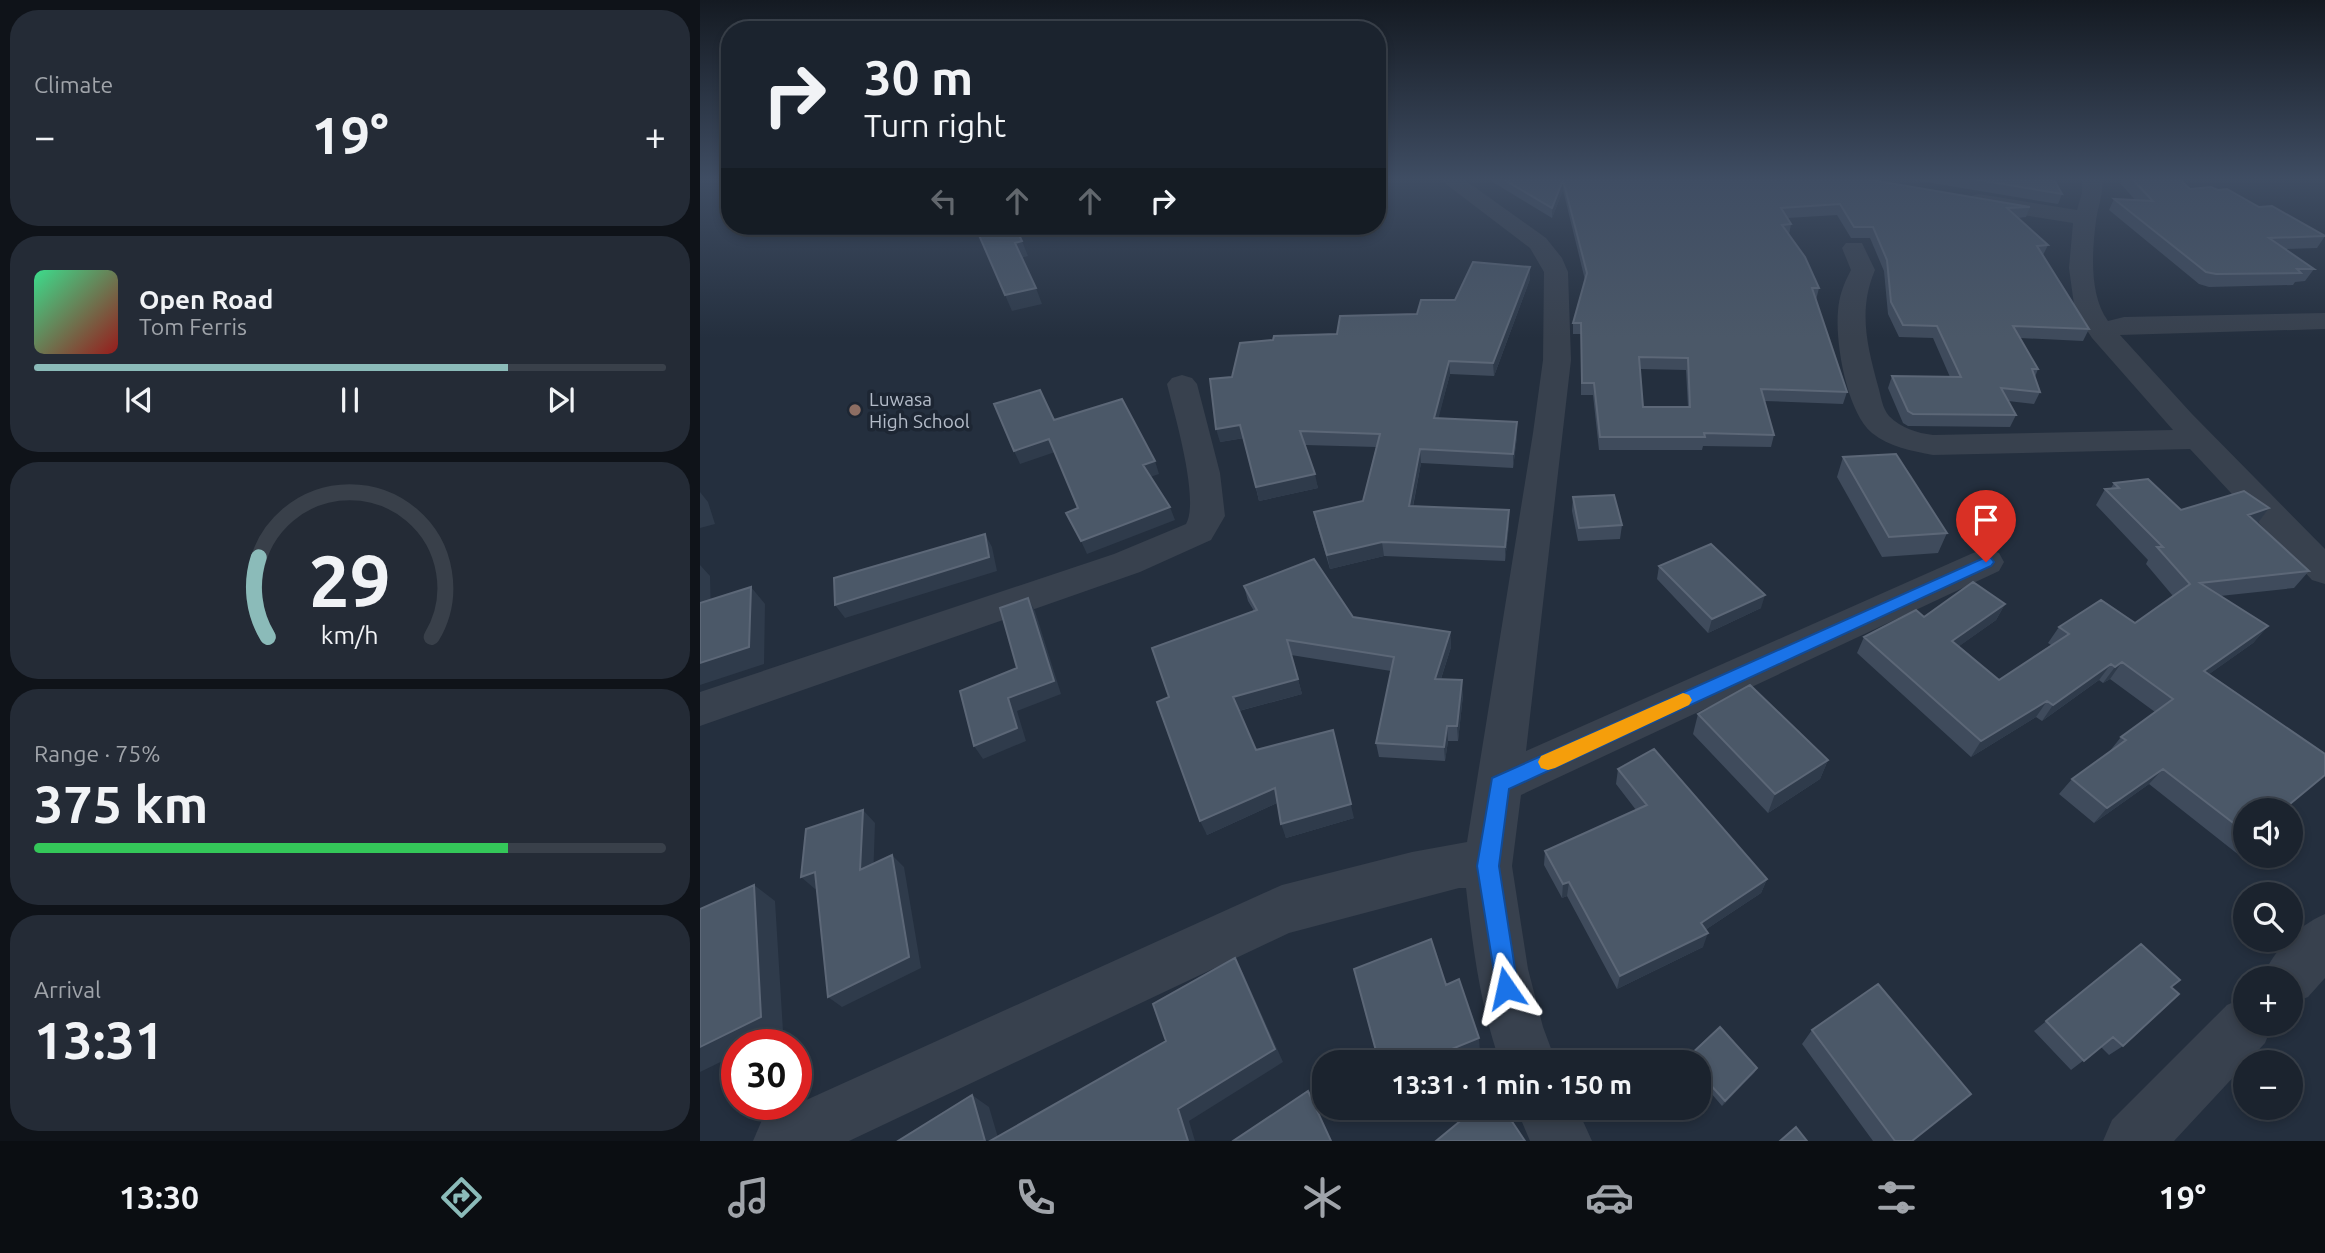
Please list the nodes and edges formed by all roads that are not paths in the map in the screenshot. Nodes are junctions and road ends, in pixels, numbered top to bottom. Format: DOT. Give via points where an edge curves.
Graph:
graph roads {
  1 [pos="1522,231"];
  2 [pos="2084,231"];
  3 [pos="1854,248"];
  4 [pos="2325,321"];
  5 [pos="2105,323"];
  6 [pos="1182,384"];
  7 [pos="2199,439"];
  8 [pos="1986,562"];
  9 [pos="2325,571"];
  10 [pos="700,709"];
  11 [pos="1499,784"];
  12 [pos="1488,866"];
  13 [pos="2325,940"];
  14 [pos="2300,966"];
  15 [pos="2234,1036"];
  16 [pos="1524,1050"];
  17 [pos="1551,1120"];
  18 [pos="783,1141"];
  19 [pos="1562,1141"];
  20 [pos="2133,1141"];
  1 -- 11 [label="street" via="1538,243 1556,272 1557,360"];
  2 -- 5 [label="street" via="2081,268"];
  3 -- 7 [label="street" via="1863,270 1850,303 1854,351 1873,416 1900,436 1911,442 1947,445"];
  4 -- 5 [label="street"];
  5 -- 7 [label="street"];
  6 -- 10 [label="street" via="1205,473 1208,516 1199,532 1127,563"];
  7 -- 9 [label="street"];
  8 -- 11 [label="street"];
  11 -- 12 [label="street"];
  12 -- 16 [label="street" via="1502,969"];
  12 -- 18 [label="street" via="1459,865 1412,875 1282,910"];
  13 -- 14 [label="street"];
  15 -- 20 [label="street"];
  17 -- 19 [label="street"];
}
